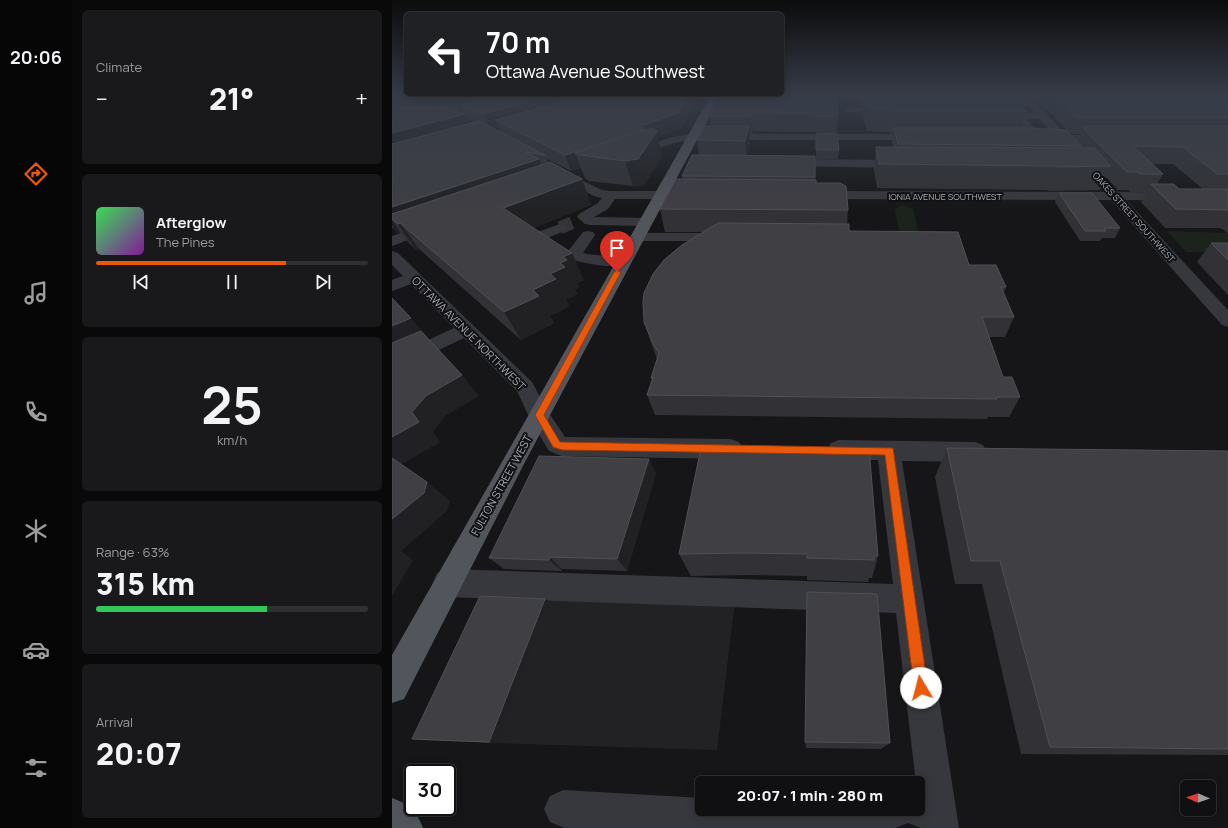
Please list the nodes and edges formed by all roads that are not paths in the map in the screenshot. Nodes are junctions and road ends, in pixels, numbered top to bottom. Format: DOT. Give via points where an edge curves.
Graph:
graph roads {
  1 [pos="696,134"];
  2 [pos="852,134"];
  3 [pos="1033,134"];
  4 [pos="1058,134"];
  5 [pos="694,137"];
  6 [pos="853,137"];
  7 [pos="934,137"];
  8 [pos="1020,138"];
  9 [pos="1036,138"];
  10 [pos="1062,138"];
  11 [pos="1121,138"];
  12 [pos="1076,154"];
  13 [pos="620,158"];
  14 [pos="679,163"];
  15 [pos="694,163"];
  16 [pos="772,163"];
  17 [pos="856,163"];
  18 [pos="915,164"];
  19 [pos="548,167"];
  20 [pos="584,171"];
  21 [pos="568,178"];
  22 [pos="1100,181"];
  23 [pos="554,182"];
  24 [pos="611,195"];
  25 [pos="661,195"];
  26 [pos="701,195"];
  27 [pos="808,195"];
  28 [pos="860,196"];
  29 [pos="1114,197"];
  30 [pos="1228,197"];
  31 [pos="443,222"];
  32 [pos="645,222"];
  33 [pos="560,228"];
  34 [pos="588,235"];
  35 [pos="537,237"];
  36 [pos="637,237"];
  37 [pos="737,237"];
  38 [pos="392,241"];
  39 [pos="392,256"];
  40 [pos="624,261"];
  41 [pos="414,277"];
  42 [pos="392,286"];
  43 [pos="1228,321"];
  44 [pos="467,329"];
  45 [pos="392,365"];
  46 [pos="539,415"];
  47 [pos="754,449"];
  48 [pos="818,450"];
  49 [pos="889,451"];
  50 [pos="993,452"];
  51 [pos="447,583"];
  52 [pos="909,599"];
  53 [pos="392,687"];
  54 [pos="563,809"];
  55 [pos="932,815"];
  56 [pos="392,816"];
  57 [pos="831,816"];
  58 [pos="728,823"];
  59 [pos="817,825"];
  60 [pos="404,828"];
  1 -- 5 [label="main road, FULTON STREET WEST"];
  2 -- 6 [label="street"];
  3 -- 9 [label="street"];
  4 -- 10 [label="street"];
  5 -- 6 [label="street"];
  5 -- 13 [label="street" via="676,139"];
  5 -- 14 [label="main road, FULTON STREET WEST"];
  6 -- 7 [label="street"];
  6 -- 17 [label="street"];
  8 -- 9 [label="street"];
  9 -- 10 [label="street"];
  10 -- 11 [label="street"];
  10 -- 12 [label="street"];
  14 -- 15 [label="street"];
  14 -- 25 [label="main road, FULTON STREET WEST"];
  16 -- 17 [label="street"];
  17 -- 18 [label="street"];
  17 -- 28 [label="street"];
  19 -- 21 [label="street"];
  20 -- 21 [label="street"];
  21 -- 23 [label="street"];
  21 -- 24 [label="street" via="599,194"];
  22 -- 29 [label="street, OAKES STREET SOUTHWEST"];
  24 -- 25 [label="street"];
  24 -- 32 [label="street" via="603,206 580,219"];
  25 -- 26 [label="street"];
  25 -- 32 [label="main road, FULTON STREET WEST"];
  27 -- 28 [label="street, IONIA AVENUE SOUTHWEST"];
  28 -- 29 [label="street, IONIA AVENUE SOUTHWEST"];
  29 -- 30 [label="street, IONIA AVENUE SOUTHWEST"];
  29 -- 43 [label="street, OAKES STREET SOUTHWEST"];
  31 -- 38 [label="street"];
  32 -- 36 [label="main road, FULTON STREET WEST"];
  33 -- 35 [label="street"];
  34 -- 40 [label="street" via="575,256 592,260"];
  36 -- 37 [label="street"];
  36 -- 40 [label="main road, FULTON STREET WEST"];
  39 -- 41 [label="street, OTTAWA AVENUE NORTHWEST"];
  40 -- 46 [label="main road, FULTON STREET WEST"];
  41 -- 42 [label="street"];
  41 -- 44 [label="street, OTTAWA AVENUE NORTHWEST"];
  44 -- 45 [label="street"];
  44 -- 46 [label="street, OTTAWA AVENUE NORTHWEST" via="525,386"];
  46 -- 47 [label="street, OTTAWA AVENUE NORTHWEST" via="557,444 562,446"];
  46 -- 51 [label="main road, FULTON STREET WEST"];
  48 -- 49 [label="street"];
  49 -- 50 [label="street"];
  49 -- 52 [label="street"];
  51 -- 52 [label="street"];
  51 -- 53 [label="main road, FULTON STREET WEST"];
  52 -- 55 [label="street"];
  54 -- 58 [label="street"];
  56 -- 60 [label="main road"];
  57 -- 59 [label="street"];
  58 -- 59 [label="street"];
}
